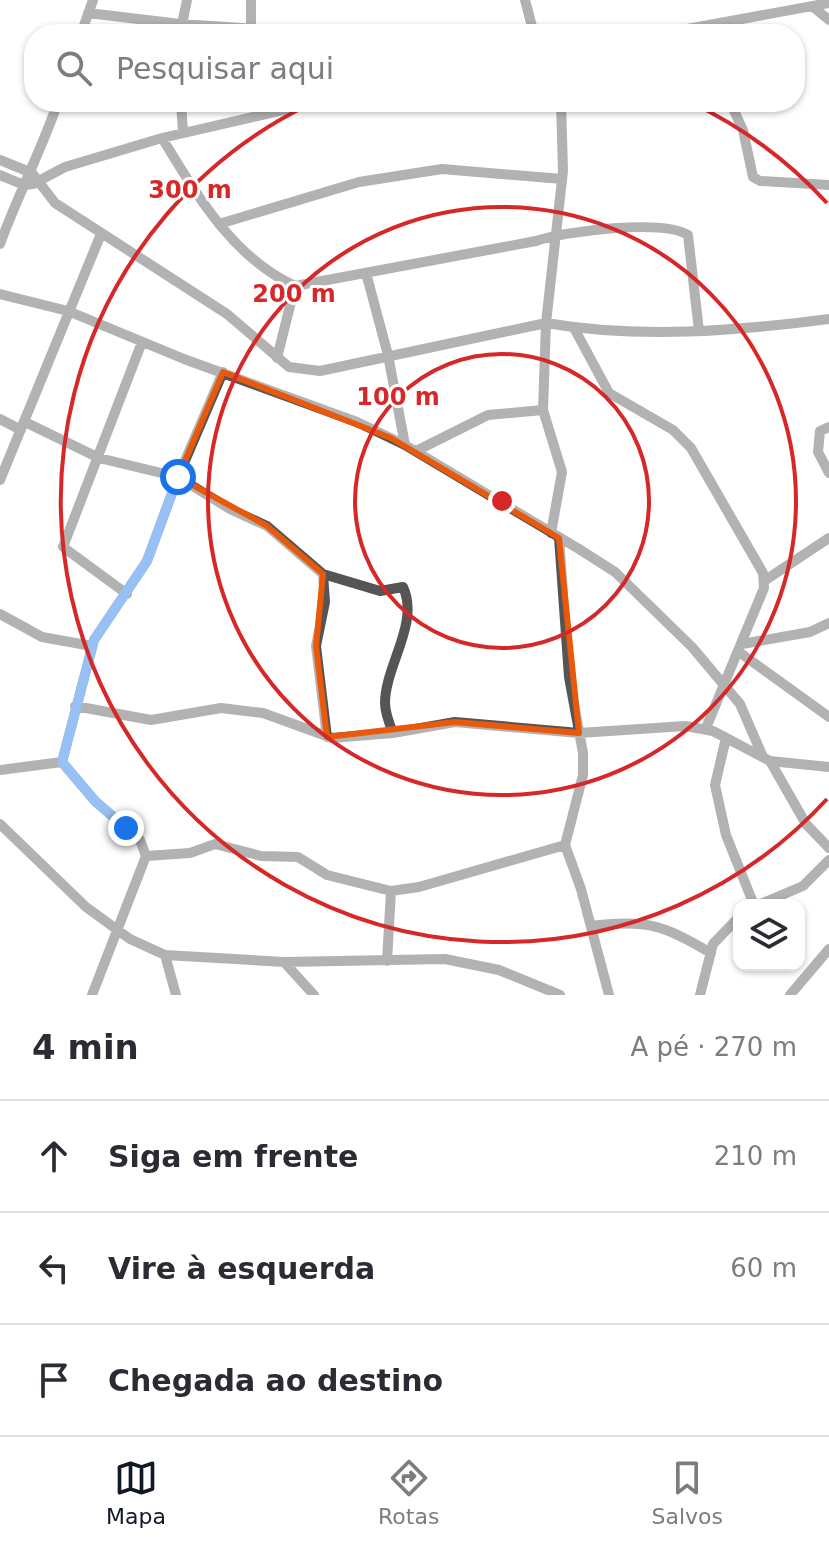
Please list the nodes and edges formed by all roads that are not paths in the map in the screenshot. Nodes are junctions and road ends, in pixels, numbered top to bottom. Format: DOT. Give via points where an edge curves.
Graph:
graph roads {
  1 [pos="93,0"];
  2 [pos="187,0"];
  3 [pos="251,0"];
  4 [pos="525,0"];
  5 [pos="829,3"];
  6 [pos="782,5"];
  7 [pos="812,6"];
  8 [pos="88,13"];
  9 [pos="829,20"];
  10 [pos="84,24"];
  11 [pos="151,24"];
  12 [pos="181,24"];
  13 [pos="251,24"];
  14 [pos="531,24"];
  15 [pos="712,24"];
  16 [pos="55,112"];
  17 [pos="182,112"];
  18 [pos="275,112"];
  19 [pos="561,112"];
  20 [pos="735,112"];
  21 [pos="183,133"];
  22 [pos="162,138"];
  23 [pos="0,160"];
  24 [pos="0,175"];
  25 [pos="36,177"];
  26 [pos="562,179"];
  27 [pos="24,185"];
  28 [pos="829,185"];
  29 [pos="219,224"];
  30 [pos="101,234"];
  31 [pos="557,234"];
  32 [pos="0,244"];
  33 [pos="366,273"];
  34 [pos="295,286"];
  35 [pos="0,294"];
  36 [pos="68,311"];
  37 [pos="829,319"];
  38 [pos="546,323"];
  39 [pos="574,328"];
  40 [pos="699,331"];
  41 [pos="142,342"];
  42 [pos="388,355"];
  43 [pos="277,358"];
  44 [pos="223,372"];
  45 [pos="543,410"];
  46 [pos="0,419"];
  47 [pos="23,426"];
  48 [pos="829,427"];
  49 [pos="405,445"];
  50 [pos="416,451"];
  51 [pos="99,458"];
  52 [pos="829,473"];
  53 [pos="178,477"];
  54 [pos="0,480"];
  55 [pos="555,535"];
  56 [pos="829,538"];
  57 [pos="323,574"];
  58 [pos="764,581"];
  59 [pos="127,594"];
  60 [pos="0,614"];
  61 [pos="829,623"];
  62 [pos="92,646"];
  63 [pos="740,648"];
  64 [pos="724,684"];
  65 [pos="75,706"];
  66 [pos="829,717"];
  67 [pos="706,728"];
  68 [pos="393,733"];
  69 [pos="579,733"];
  70 [pos="327,737"];
  71 [pos="726,738"];
  72 [pos="766,759"];
  73 [pos="62,762"];
  74 [pos="829,767"];
  75 [pos="0,770"];
  76 [pos="0,824"];
  77 [pos="565,845"];
  78 [pos="829,848"];
  79 [pos="146,856"];
  80 [pos="829,860"];
  81 [pos="391,891"];
  82 [pos="753,899"];
  83 [pos="771,899"];
  84 [pos="733,923"];
  85 [pos="591,926"];
  86 [pos="117,930"];
  87 [pos="829,949"];
  88 [pos="711,953"];
  89 [pos="165,955"];
  90 [pos="387,961"];
  91 [pos="284,962"];
  92 [pos="92,995"];
  93 [pos="176,995"];
  94 [pos="314,995"];
  95 [pos="560,995"];
  96 [pos="609,995"];
  97 [pos="700,995"];
  98 [pos="790,995"];
  1 -- 8 [label="street"];
  2 -- 12 [label="street"];
  3 -- 13 [label="street"];
  4 -- 14 [label="street"];
  5 -- 7 [label="street"];
  6 -- 7 [label="street"];
  6 -- 15 [label="street"];
  7 -- 9 [label="street"];
  8 -- 10 [label="street"];
  8 -- 11 [label="street"];
  16 -- 25 [label="street"];
  17 -- 21 [label="street"];
  18 -- 21 [label="street"];
  19 -- 26 [label="street"];
  20 -- 28 [label="street" via="753,177"];
  21 -- 22 [label="street"];
  22 -- 25 [label="street"];
  22 -- 29 [label="street"];
  23 -- 25 [label="street"];
  24 -- 27 [label="street"];
  25 -- 27 [label="street"];
  25 -- 30 [label="street" via="55,203"];
  26 -- 29 [label="street" via="442,169 359,182"];
  26 -- 31 [label="street"];
  27 -- 32 [label="street"];
  29 -- 34 [label="street" via="247,255"];
  30 -- 36 [label="street"];
  30 -- 43 [label="street" via="227,314"];
  31 -- 33 [label="street"];
  31 -- 38 [label="street"];
  31 -- 40 [label="street" via="611,229 688,235"];
  33 -- 34 [label="street"];
  33 -- 42 [label="street"];
  34 -- 43 [label="street"];
  35 -- 36 [label="street"];
  36 -- 41 [label="street"];
  36 -- 47 [label="street"];
  37 -- 40 [label="street"];
  38 -- 39 [label="street"];
  38 -- 42 [label="street"];
  38 -- 45 [label="street"];
  39 -- 40 [label="street"];
  39 -- 58 [label="street" via="609,393 673,430 691,448"];
  41 -- 44 [label="street"];
  41 -- 51 [label="street"];
  42 -- 43 [label="street" via="320,371 289,367"];
  42 -- 49 [label="street"];
  44 -- 49 [label="street"];
  44 -- 53 [label="street"];
  45 -- 50 [label="street" via="488,415"];
  45 -- 55 [label="street" via="562,472"];
  46 -- 47 [label="street"];
  47 -- 51 [label="street"];
  47 -- 54 [label="street"];
  48 -- 52 [label="street" via="820,431 817,445"];
  49 -- 50 [label="street"];
  50 -- 55 [label="street"];
  51 -- 53 [label="street"];
  51 -- 59 [label="street" via="63,547"];
  53 -- 57 [label="street" via="267,526"];
  53 -- 59 [label="street" via="147,561"];
  55 -- 64 [label="street" via="615,572"];
  55 -- 69 [label="street"];
  56 -- 58 [label="street"];
  57 -- 68 [label="street" via="369,589 406,590 406,621 385,695"];
  57 -- 70 [label="street" via="325,602 316,662"];
  58 -- 63 [label="street"];
  59 -- 62 [label="street"];
  60 -- 62 [label="street" via="42,637"];
  61 -- 63 [label="street"];
  62 -- 65 [label="street"];
  63 -- 64 [label="street"];
  63 -- 66 [label="street"];
  64 -- 67 [label="street"];
  64 -- 72 [label="street" via="740,704"];
  65 -- 70 [label="street" via="151,720 221,708 278,717"];
  65 -- 73 [label="street"];
  67 -- 69 [label="street" via="668,725"];
  67 -- 71 [label="street"];
  68 -- 69 [label="street" via="463,721"];
  68 -- 70 [label="street"];
  69 -- 77 [label="street" via="583,775"];
  71 -- 72 [label="street"];
  71 -- 82 [label="street" via="715,785 726,835"];
  72 -- 74 [label="street"];
  72 -- 78 [label="street" via="806,824"];
  73 -- 75 [label="street"];
  73 -- 79 [label="street" via="95,801 140,840"];
  76 -- 86 [label="street"];
  77 -- 81 [label="street"];
  77 -- 85 [label="street"];
  79 -- 81 [label="street" via="190,853 215,844 261,856 298,857 327,875"];
  79 -- 86 [label="street"];
  80 -- 83 [label="street" via="803,886"];
  81 -- 90 [label="street"];
  84 -- 88 [label="street"];
  85 -- 88 [label="street" via="655,924"];
  85 -- 96 [label="street"];
  86 -- 89 [label="street"];
  86 -- 92 [label="street"];
  87 -- 98 [label="street"];
  88 -- 97 [label="street"];
  89 -- 91 [label="street"];
  89 -- 93 [label="street"];
  90 -- 91 [label="street"];
  90 -- 95 [label="street" via="476,963"];
  91 -- 94 [label="street"];
}
